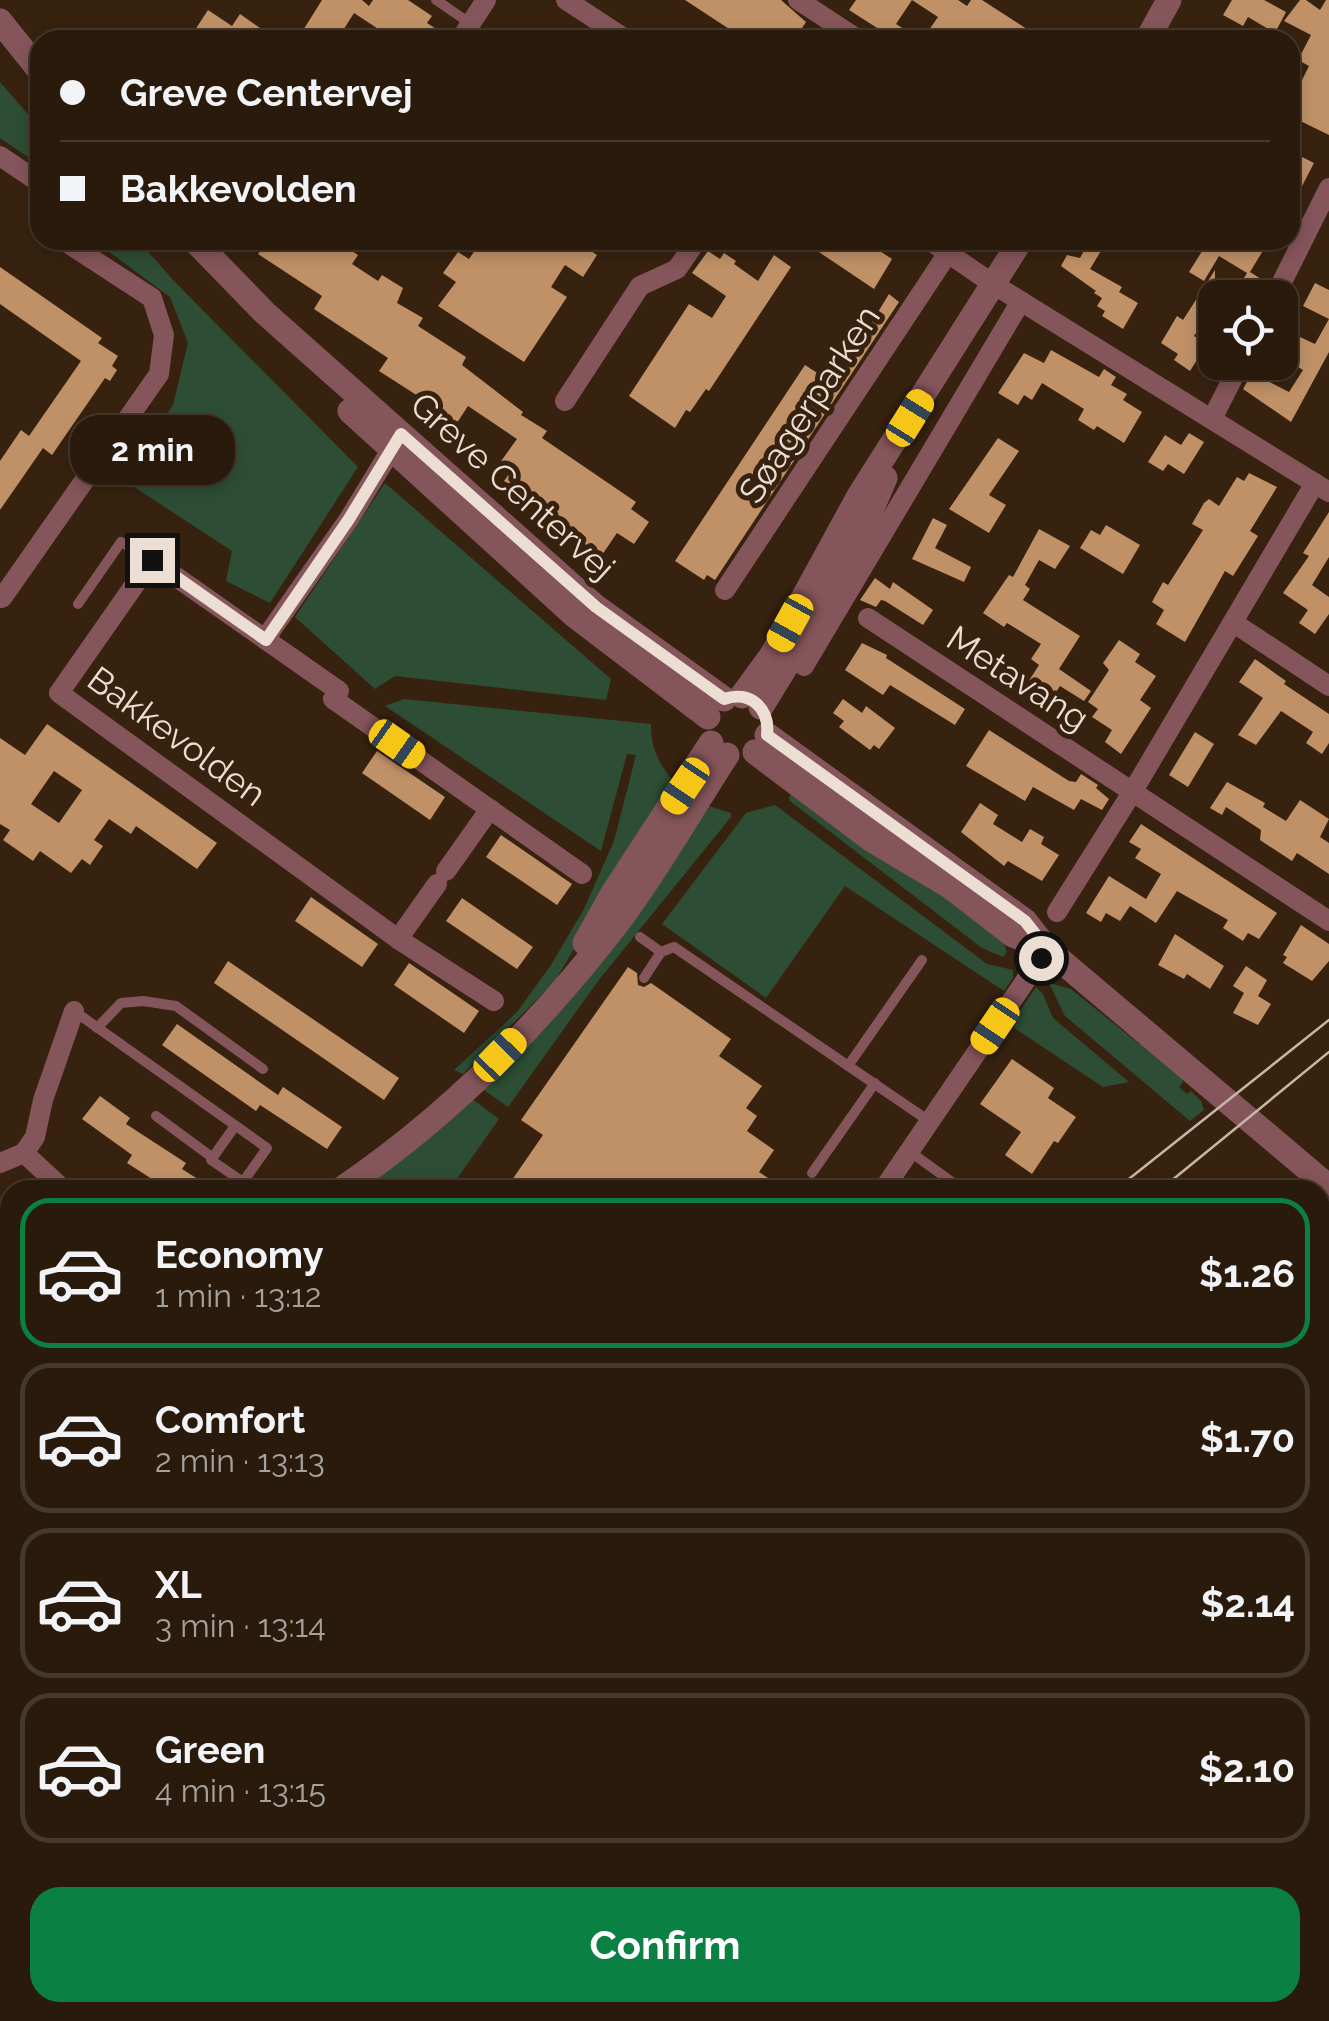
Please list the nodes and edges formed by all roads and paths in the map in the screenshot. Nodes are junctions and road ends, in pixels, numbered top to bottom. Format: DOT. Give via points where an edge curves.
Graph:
graph roads {
  1 [pos="486,0"];
  2 [pos="566,0"];
  3 [pos="798,0"];
  4 [pos="1169,0"];
  5 [pos="441,2"];
  6 [pos="0,21"];
  7 [pos="464,30"];
  8 [pos="467,30"];
  9 [pos="612,30"];
  10 [pos="825,30"];
  11 [pos="1152,30"];
  12 [pos="0,39"];
  13 [pos="30,62"];
  14 [pos="30,66"];
  15 [pos="0,156"];
  16 [pos="30,176"];
  17 [pos="1329,188"];
  18 [pos="1300,246"];
  19 [pos="78,250"];
  20 [pos="204,250"];
  21 [pos="690,250"];
  22 [pos="944,250"];
  23 [pos="1015,250"];
  24 [pos="1298,250"];
  25 [pos="948,253"];
  26 [pos="1283,280"];
  27 [pos="993,284"];
  28 [pos="1021,300"];
  29 [pos="1232,380"];
  30 [pos="564,401"];
  31 [pos="1212,419"];
  32 [pos="396,441"];
  33 [pos="1322,487"];
  34 [pos="152,560"];
  35 [pos="725,590"];
  36 [pos="2,598"];
  37 [pos="78,604"];
  38 [pos="868,618"];
  39 [pos="1234,623"];
  40 [pos="266,640"];
  41 [pos="804,666"];
  42 [pos="1329,686"];
  43 [pos="734,704"];
  44 [pos="761,743"];
  45 [pos="719,749"];
  46 [pos="1133,791"];
  47 [pos="490,809"];
  48 [pos="582,874"];
  49 [pos="1057,912"];
  50 [pos="1329,920"];
  51 [pos="640,937"];
  52 [pos="398,939"];
  53 [pos="1047,949"];
  54 [pos="662,952"];
  55 [pos="922,960"];
  56 [pos="644,978"];
  57 [pos="494,1001"];
  58 [pos="74,1011"];
  59 [pos="97,1028"];
  60 [pos="848,1066"];
  61 [pos="263,1069"];
  62 [pos="874,1083"];
  63 [pos="156,1116"];
  64 [pos="930,1121"];
  65 [pos="235,1126"];
  66 [pos="910,1152"];
  67 [pos="24,1153"];
  68 [pos="214,1158"];
  69 [pos="0,1163"];
  70 [pos="812,1173"];
  71 [pos="53,1180"];
  72 [pos="240,1180"];
  73 [pos="244,1180"];
  74 [pos="353,1180"];
  75 [pos="890,1180"];
  76 [pos="949,1180"];
  77 [pos="1322,1180"];
  1 -- 8 [label="street"];
  2 -- 9 [label="street"];
  3 -- 10 [label="street"];
  4 -- 11 [label="street"];
  5 -- 7 [label="lane"];
  6 -- 13 [label="street"];
  12 -- 14 [label="street"];
  15 -- 16 [label="street"];
  17 -- 18 [label="street"];
  19 -- 36 [label="street" via="152,298 164,335 159,374"];
  20 -- 32 [label="street, Greve Centervej"];
  21 -- 30 [label="street" via="677,270 640,286"];
  22 -- 25 [label="street"];
  23 -- 27 [label="street"];
  24 -- 26 [label="street"];
  25 -- 27 [label="street"];
  25 -- 35 [label="street, Søagerparken"];
  27 -- 28 [label="street"];
  27 -- 43 [label="street" via="860,496 772,655"];
  28 -- 31 [label="street"];
  28 -- 41 [label="street"];
  29 -- 31 [label="street"];
  31 -- 33 [label="street"];
  32 -- 40 [label="street"];
  32 -- 43 [label="street, Greve Centervej" via="596,607"];
  33 -- 39 [label="street"];
  34 -- 37 [label="lane" via="122,542"];
  34 -- 40 [label="street"];
  34 -- 52 [label="street, Bakkevolden" via="59,693"];
  38 -- 46 [label="street, Metavang"];
  39 -- 42 [label="street"];
  39 -- 46 [label="street"];
  40 -- 47 [label="street" via="339,691 333,700"];
  43 -- 44 [label="street" via="766,715"];
  43 -- 45 [label="street" via="708,735"];
  44 -- 45 [label="street" via="737,757"];
  44 -- 53 [label="street" via="872,840 1014,935"];
  45 -- 74 [label="street" via="620,919 554,999 446,1107"];
  46 -- 49 [label="street"];
  46 -- 50 [label="street, Metavang"];
  47 -- 48 [label="street"];
  47 -- 52 [label="street"];
  51 -- 54 [label="lane"];
  52 -- 57 [label="street, Bakkevolden"];
  53 -- 64 [label="street"];
  53 -- 77 [label="street"];
  54 -- 56 [label="lane"];
  54 -- 60 [label="lane" via="674,947"];
  55 -- 60 [label="lane"];
  58 -- 59 [label="lane"];
  58 -- 67 [label="street" via="35,1137"];
  59 -- 61 [label="lane" via="122,1003 176,1006"];
  59 -- 65 [label="lane"];
  60 -- 62 [label="lane"];
  62 -- 64 [label="lane"];
  62 -- 70 [label="lane"];
  63 -- 68 [label="lane"];
  64 -- 66 [label="street"];
  65 -- 68 [label="lane"];
  65 -- 73 [label="lane" via="267,1148"];
  66 -- 75 [label="street"];
  66 -- 76 [label="lane"];
  67 -- 69 [label="street"];
  67 -- 71 [label="street"];
  68 -- 72 [label="lane"];
}
